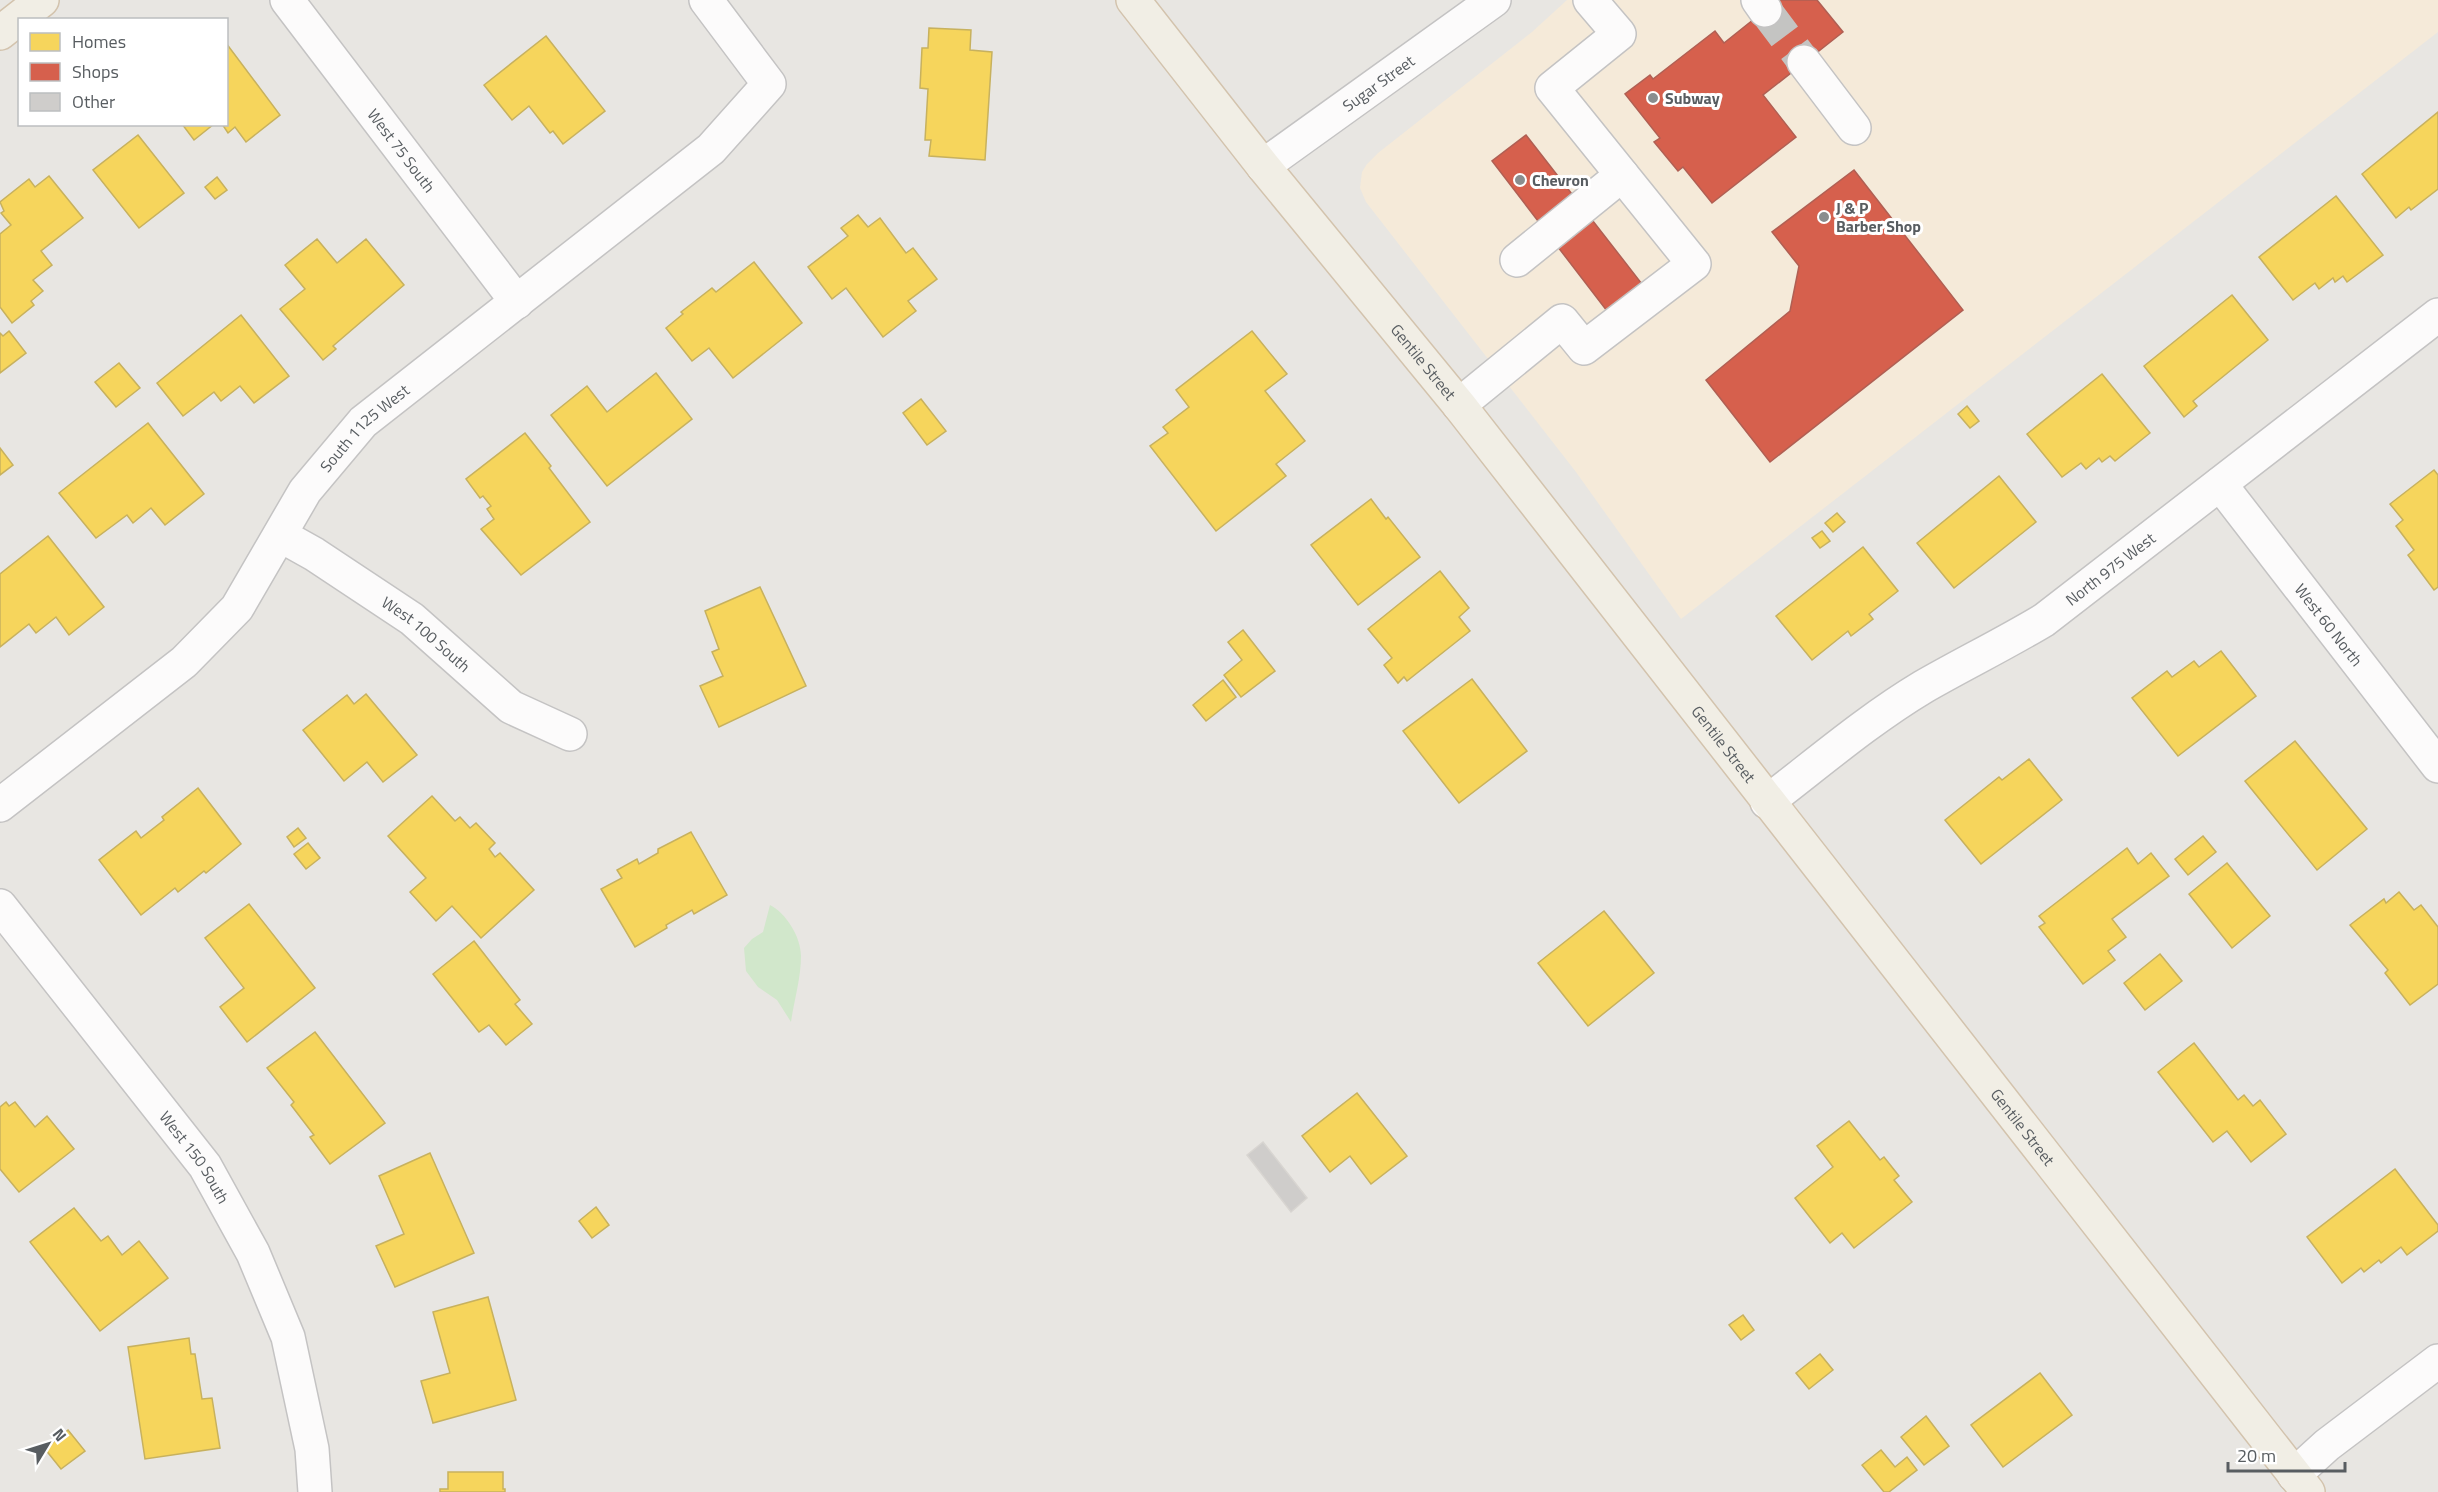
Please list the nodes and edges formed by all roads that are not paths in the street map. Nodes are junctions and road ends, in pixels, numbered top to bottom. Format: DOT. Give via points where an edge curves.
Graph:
graph roads {
  1 [pos="42,0"];
  2 [pos="287,0"];
  3 [pos="706,0"];
  4 [pos="1133,0"];
  5 [pos="1494,0"];
  6 [pos="1590,0"];
  7 [pos="19,18"];
  8 [pos="18,19"];
  9 [pos="0,33"];
  10 [pos="1804,62"];
  11 [pos="1854,128"];
  12 [pos="1263,166"];
  13 [pos="1622,175"];
  14 [pos="1517,260"];
  15 [pos="517,302"];
  16 [pos="2438,315"];
  17 [pos="1459,405"];
  18 [pos="2220,484"];
  19 [pos="280,535"];
  20 [pos="570,734"];
  21 [pos="2438,766"];
  22 [pos="1767,802"];
  23 [pos="0,806"];
  24 [pos="0,906"];
  25 [pos="2438,1361"];
  26 [pos="2301,1483"];
  27 [pos="315,1492"];
  1 -- 7 [label="main road"];
  2 -- 15 [label="street, West 75 South"];
  3 -- 15 [label="street, South 1125 West" via="769,84 711,149"];
  4 -- 12 [label="main road, Gentile Street"];
  5 -- 12 [label="street, Sugar Street"];
  6 -- 13 [label="street" via="1619,34 1552,88"];
  8 -- 9 [label="main road"];
  10 -- 11 [label="street"];
  12 -- 17 [label="main road, Gentile Street"];
  13 -- 14 [label="street"];
  13 -- 17 [label="street" via="1694,264 1584,348 1562,321"];
  15 -- 19 [label="street, South 1125 West" via="363,422 304,491"];
  16 -- 18 [label="street, North 975 West"];
  17 -- 22 [label="main road, Gentile Street"];
  18 -- 21 [label="street, West 60 North"];
  18 -- 22 [label="street, North 975 West" via="2044,620 1923,687"];
  19 -- 20 [label="street, West 100 South" via="412,619 511,707"];
  19 -- 23 [label="street, South 1125 West" via="237,608 184,662"];
  22 -- 26 [label="main road, Gentile Street"];
  24 -- 27 [label="street, West 150 South" via="205,1166 253,1252 288,1336 312,1449"];
  25 -- 26 [label="street" via="2327,1445"];
}
